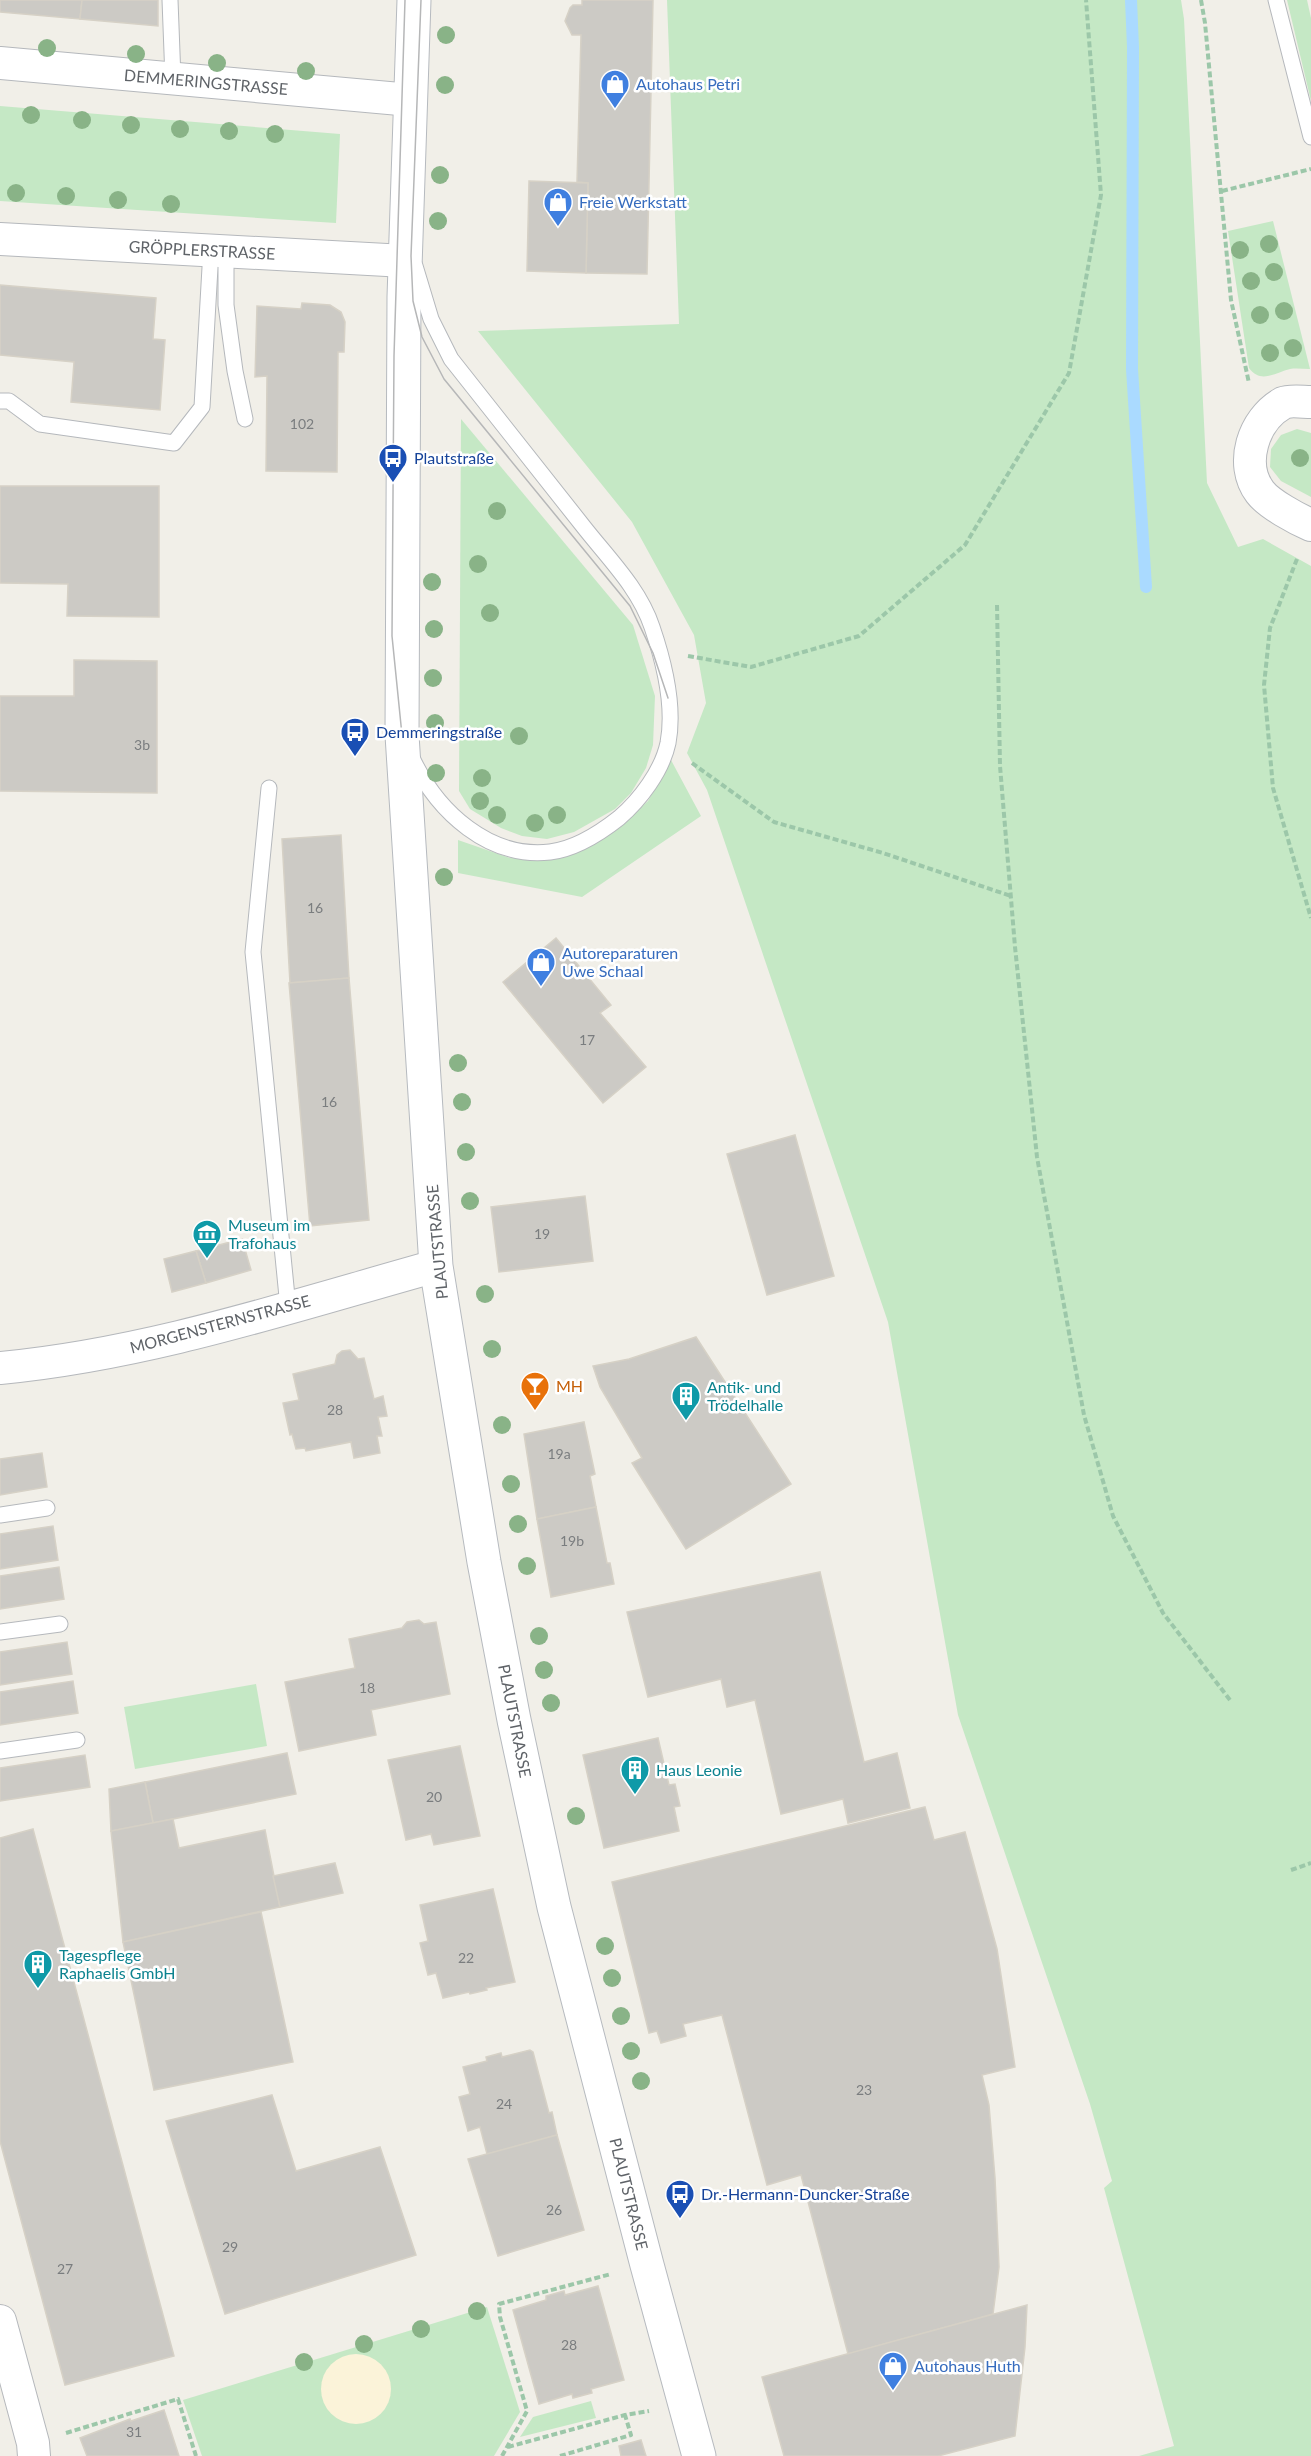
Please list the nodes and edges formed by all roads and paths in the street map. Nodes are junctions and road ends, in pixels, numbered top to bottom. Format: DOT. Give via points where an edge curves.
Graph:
graph roads {
  1 [pos="170,0"];
  2 [pos="414,0"];
  3 [pos="1086,0"];
  4 [pos="1201,0"];
  5 [pos="1276,0"];
  6 [pos="0,63"];
  7 [pos="173,79"];
  8 [pos="411,100"];
  9 [pos="1311,137"];
  10 [pos="1311,169"];
  11 [pos="1222,191"];
  12 [pos="0,239"];
  13 [pos="219,250"];
  14 [pos="405,252"];
  15 [pos="0,400"];
  16 [pos="1311,402"];
  17 [pos="245,419"];
  18 [pos="1264,420"];
  19 [pos="1305,539"];
  20 [pos="997,605"];
  21 [pos="660,651"];
  22 [pos="402,735"];
  23 [pos="667,745"];
  24 [pos="268,788"];
  25 [pos="1011,896"];
  26 [pos="1311,918"];
  27 [pos="436,1266"];
  28 [pos="288,1307"];
  29 [pos="0,1368"];
  30 [pos="47,1508"];
  31 [pos="0,1515"];
  32 [pos="60,1624"];
  33 [pos="0,1632"];
  34 [pos="1230,1700"];
  35 [pos="77,1740"];
  36 [pos="0,1751"];
  37 [pos="1311,1863"];
  38 [pos="1291,1870"];
  39 [pos="646,2265"];
  40 [pos="0,2321"];
  41 [pos="684,2404"];
  42 [pos="625,2415"];
  43 [pos="78,2429"];
  44 [pos="507,2448"];
  45 [pos="34,2456"];
  46 [pos="196,2456"];
  47 [pos="502,2456"];
  48 [pos="560,2456"];
  49 [pos="699,2456"];
  1 -- 7 [label="lane"];
  2 -- 8 [label="main road, PLAUTSTRASSE"];
  3 -- 21 [label="path" via="1101,195 1069,373 965,545 858,636 751,667"];
  4 -- 11 [label="path"];
  5 -- 9 [label="lane"];
  6 -- 7 [label="street, DEMMERINGSTRASSE"];
  7 -- 8 [label="street, DEMMERINGSTRASSE"];
  8 -- 14 [label="main road, PLAUTSTRASSE"];
  10 -- 11 [label="path"];
  11 -- 18 [label="path" via="1231,300 1247,378"];
  12 -- 13 [label="street, GRÖPPLERSTRASSE"];
  13 -- 14 [label="street, GRÖPPLERSTRASSE"];
  13 -- 15 [label="lane" via="202,407 174,443 40,424 9,401"];
  13 -- 17 [label="lane"];
  14 -- 21 [label="lane" via="411,256 431,319 451,358 641,600"];
  14 -- 22 [label="main road, PLAUTSTRASSE"];
  16 -- 18 [label="street" via="1285,402"];
  18 -- 19 [label="street" via="1251,444 1250,465 1260,492 1294,518"];
  19 -- 26 [label="path" via="1270,628 1264,685 1273,789"];
  20 -- 25 [label="path" via="1000,766"];
  21 -- 23 [label="lane" via="671,721"];
  22 -- 23 [label="lane" via="423,780 447,811 478,837 516,852 552,852 605,828 643,793"];
  22 -- 27 [label="main road, PLAUTSTRASSE"];
  23 -- 25 [label="path" via="774,822"];
  24 -- 28 [label="lane" via="253,952"];
  25 -- 34 [label="path" via="1038,1157 1084,1415 1113,1516 1163,1613"];
  27 -- 28 [label="street, MORGENSTERNSTRASSE"];
  27 -- 39 [label="main road, PLAUTSTRASSE" via="514,1720 554,1906"];
  28 -- 29 [label="street, MORGENSTERNSTRASSE" via="155,1344"];
  30 -- 31 [label="lane"];
  32 -- 33 [label="lane"];
  35 -- 36 [label="lane"];
  37 -- 38 [label="path"];
  39 -- 41 [label="main road, PLAUTSTRASSE"];
  39 -- 44 [label="path" via="499,2304 527,2411"];
  40 -- 45 [label="street"];
  41 -- 42 [label="path"];
  41 -- 49 [label="main road, PLAUTSTRASSE"];
  42 -- 44 [label="path"];
  42 -- 48 [label="path" via="631,2435"];
  43 -- 46 [label="path" via="178,2399"];
  44 -- 47 [label="path"];
}
